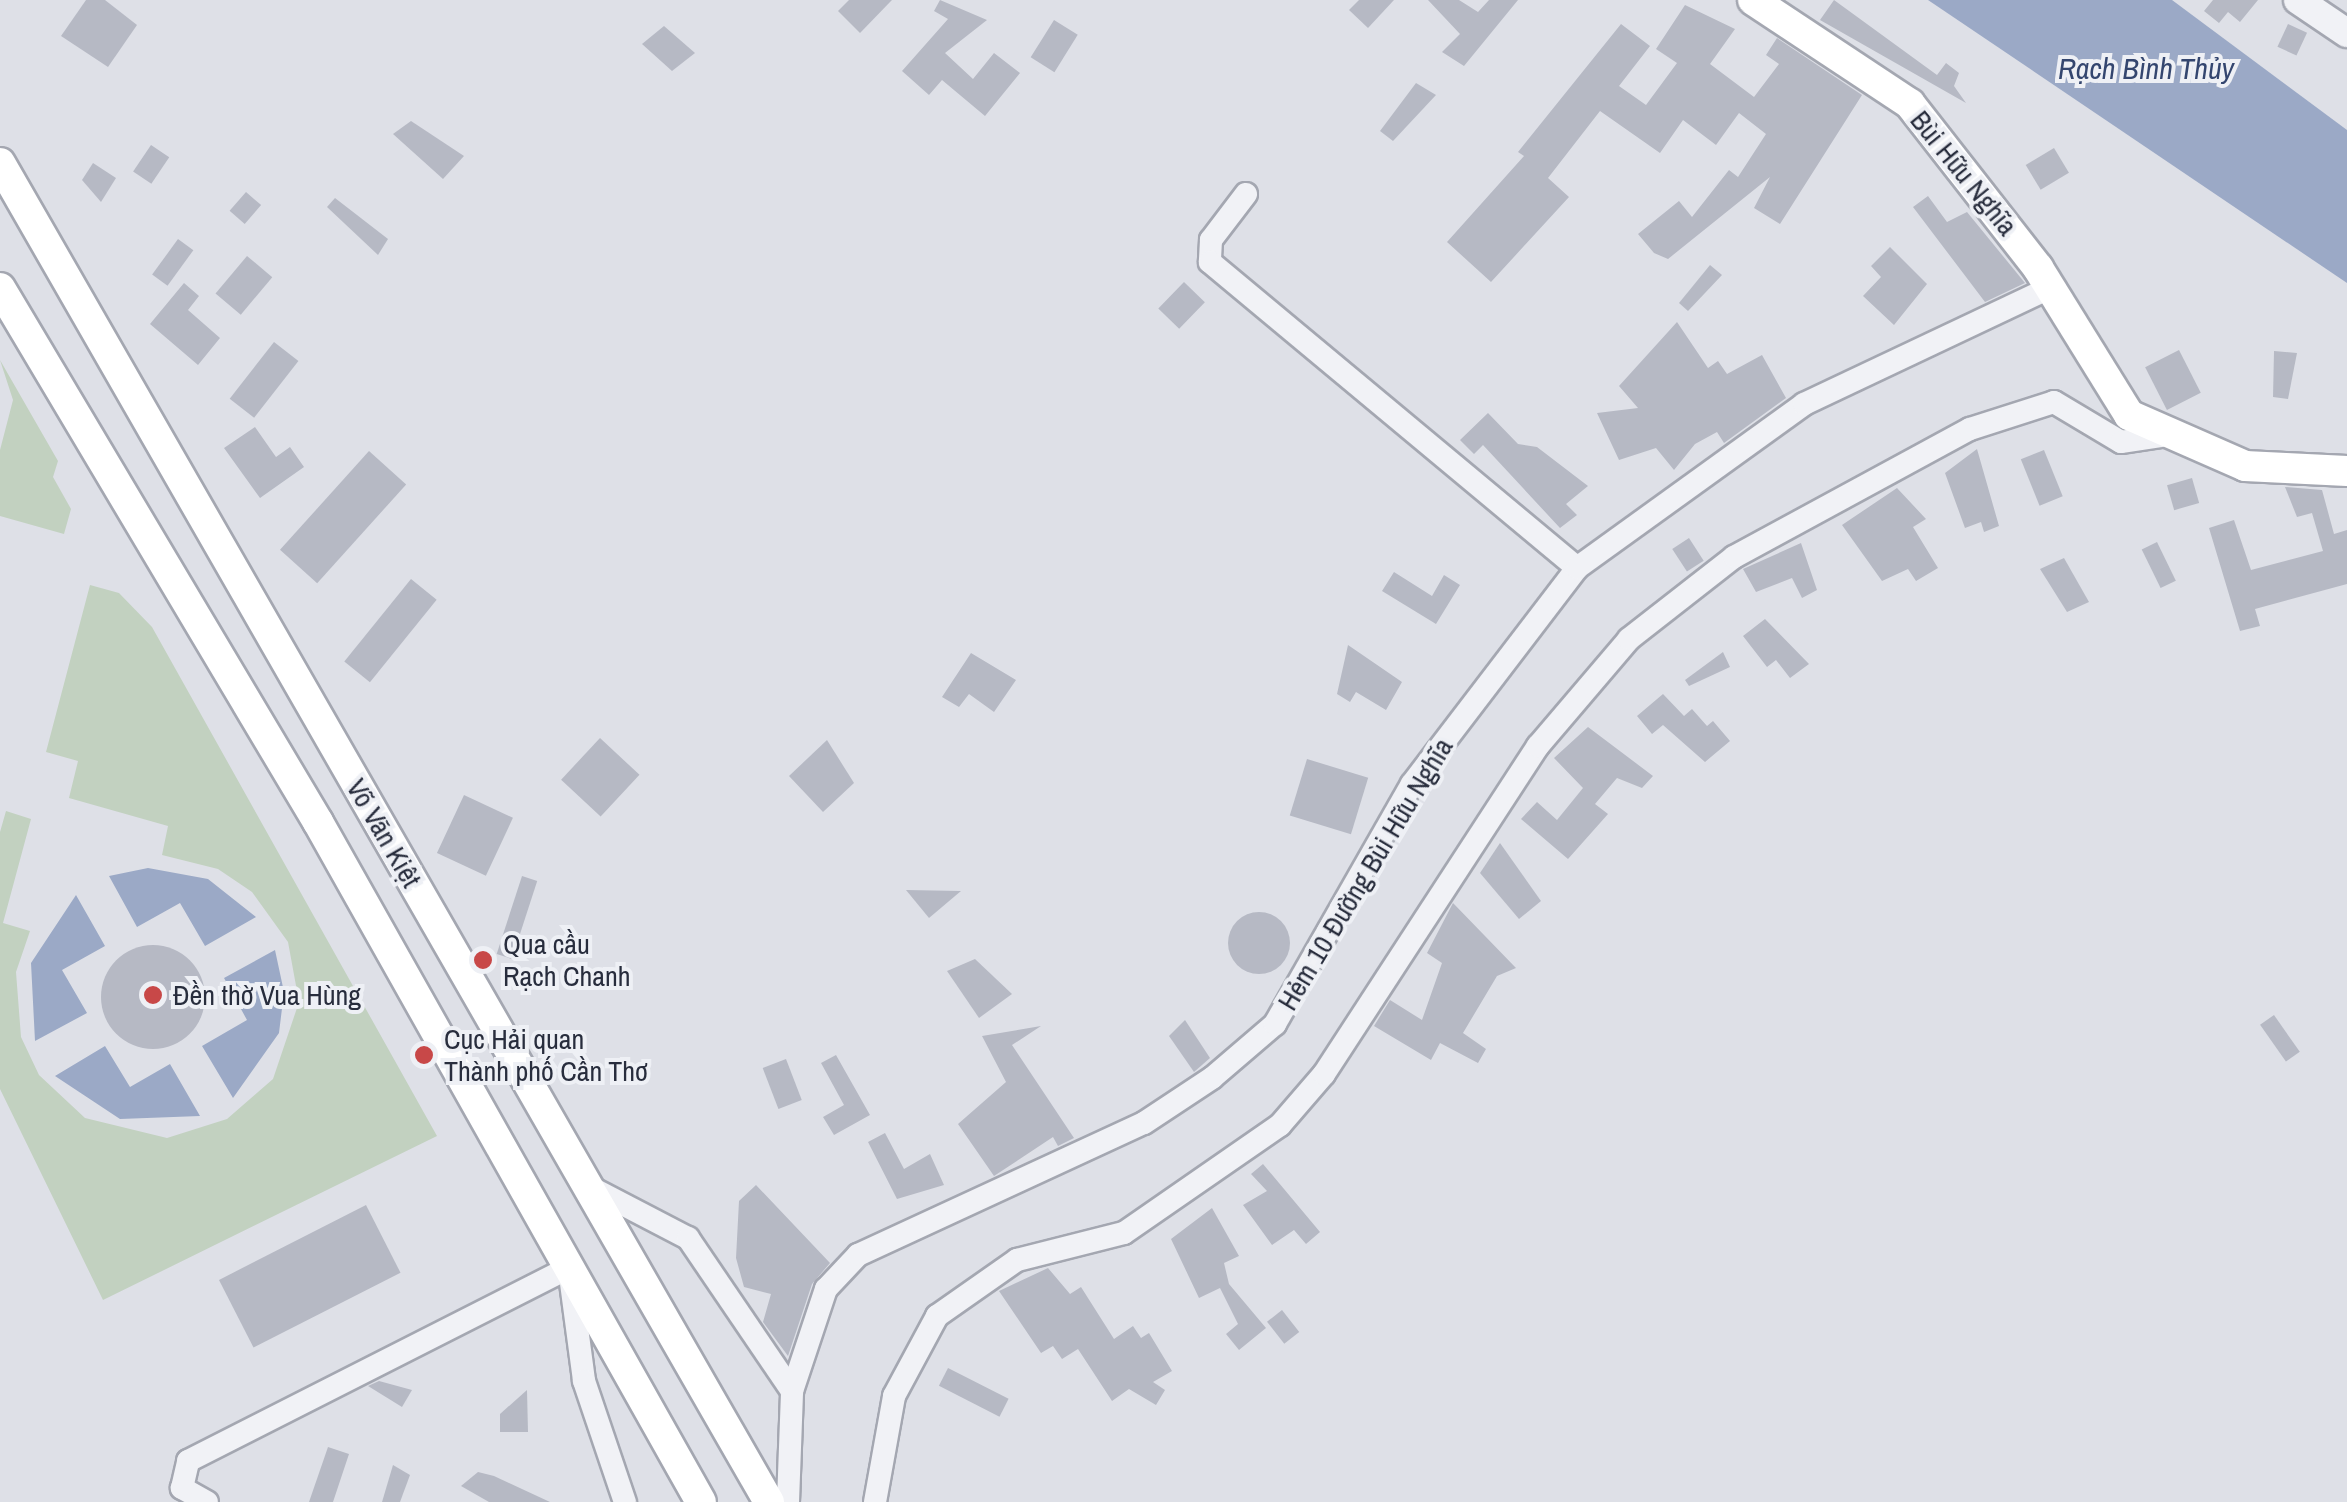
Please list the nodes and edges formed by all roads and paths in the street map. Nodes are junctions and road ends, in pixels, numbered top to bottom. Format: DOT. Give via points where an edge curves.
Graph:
graph roads {
  1 [pos="1752,0"];
  2 [pos="2298,0"];
  3 [pos="2347,33"];
  4 [pos="0,163"];
  5 [pos="1246,194"];
  6 [pos="0,288"];
  7 [pos="2054,292"];
  8 [pos="2161,436"];
  9 [pos="2347,471"];
  10 [pos="1578,568"];
  11 [pos="586,1185"];
  12 [pos="569,1268"];
  13 [pos="792,1391"];
  14 [pos="208,1502"];
  15 [pos="626,1502"];
  16 [pos="701,1502"];
  17 [pos="769,1502"];
  18 [pos="788,1502"];
  19 [pos="875,1502"];
  1 -- 7 [label="main road, Bùi Hữu Nghĩa" via="1910,104"];
  2 -- 3 [label="street"];
  4 -- 11 [label="main road, Võ Văn Kiệt"];
  5 -- 10 [label="street" via="1212,240 1210,262"];
  6 -- 12 [label="main road, Võ Văn Kiệt"];
  7 -- 8 [label="main road, Bùi Hữu Nghĩa" via="2129,416"];
  7 -- 10 [label="street, Hẻm 10 Đường Bùi Hữu Nghĩa" via="1804,404"];
  8 -- 9 [label="main road" via="2245,466"];
  8 -- 19 [label="street" via="2120,442 2054,402 1970,429 1734,557 1629,639 1546,734 1324,1074 1280,1124 1124,1234 1018,1260 937,1316 898,1384"];
  10 -- 13 [label="street, Hẻm 10 Đường Bùi Hữu Nghĩa" via="1412,784 1275,1024 1144,1123 858,1254 826,1289"];
  11 -- 13 [label="street" via="688,1238"];
  11 -- 17 [label="main road, Võ Văn Kiệt"];
  12 -- 14 [label="street" via="188,1461 182,1488"];
  12 -- 15 [label="street" via="584,1381"];
  12 -- 16 [label="main road, Võ Văn Kiệt"];
  13 -- 18 [label="street, Hẻm 10 Đường Bùi Hữu Nghĩa"];
}
